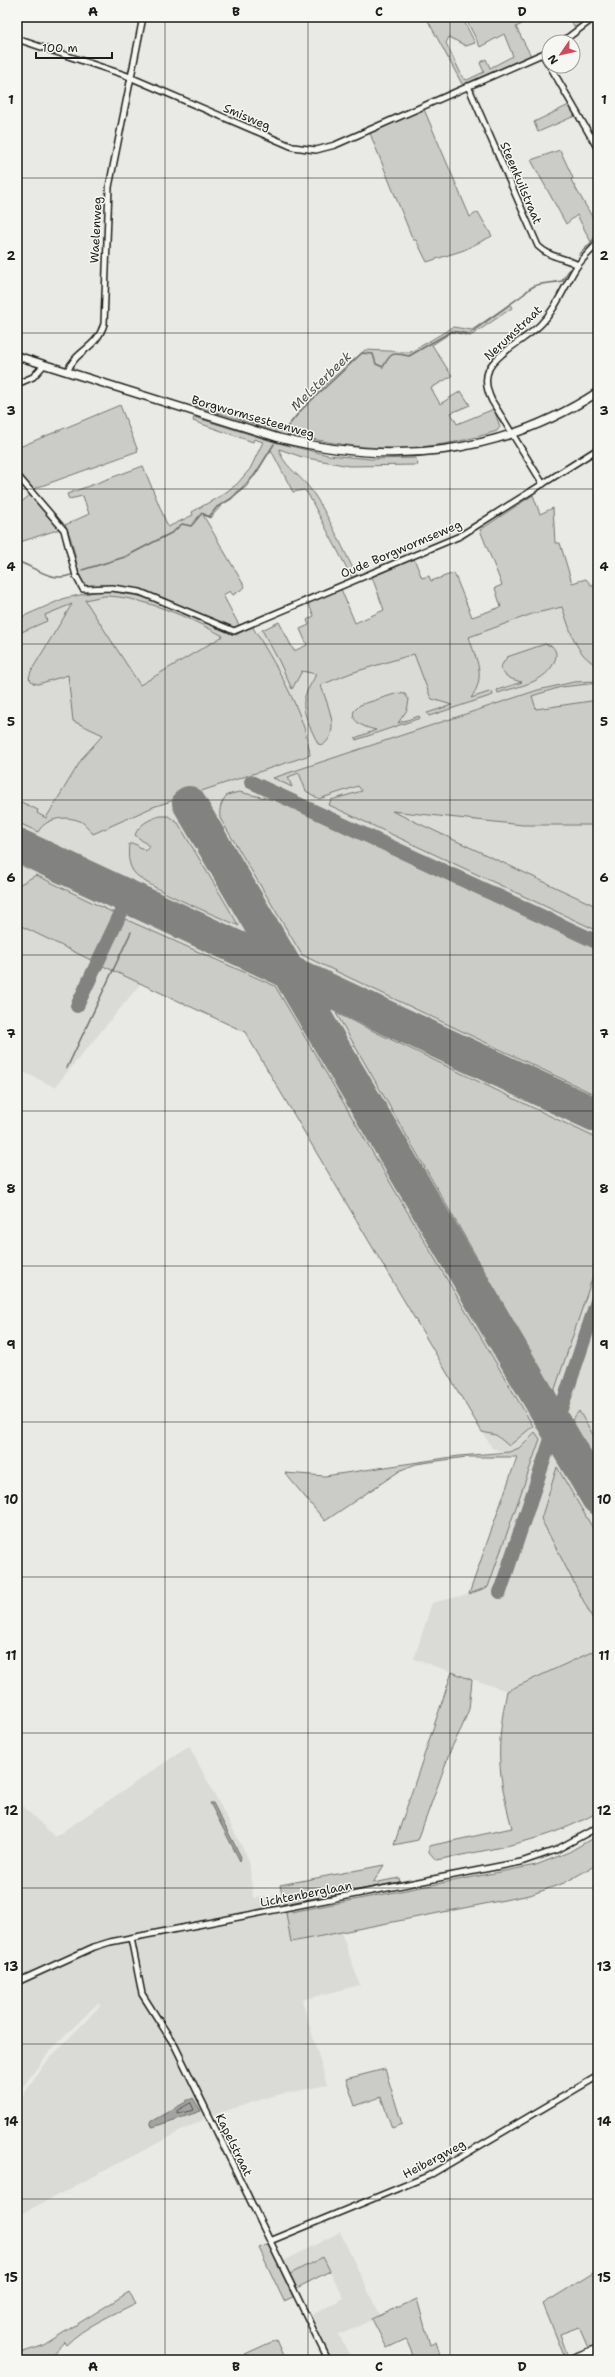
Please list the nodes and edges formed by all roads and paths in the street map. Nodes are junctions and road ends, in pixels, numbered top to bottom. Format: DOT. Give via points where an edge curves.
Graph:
graph roads {
  1 [pos="143,17"];
  2 [pos="595,17"];
  3 [pos="573,34"];
  4 [pos="17,39"];
  5 [pos="541,56"];
  6 [pos="554,74"];
  7 [pos="130,77"];
  8 [pos="468,86"];
  9 [pos="598,132"];
  10 [pos="592,138"];
  11 [pos="598,149"];
  12 [pos="598,243"];
  13 [pos="578,265"];
  14 [pos="17,356"];
  15 [pos="44,365"];
  16 [pos="67,372"];
  17 [pos="17,384"];
  18 [pos="598,392"];
  19 [pos="513,433"];
  20 [pos="598,449"];
  21 [pos="17,475"];
  22 [pos="543,484"];
  23 [pos="598,1827"];
  24 [pos="130,1938"];
  25 [pos="17,1982"];
  26 [pos="598,2076"];
  27 [pos="270,2241"];
  28 [pos="596,2350"];
  29 [pos="328,2360"];
  30 [pos="570,2360"];
  31 [pos="598,2360"];
  1 -- 7 [label="street, Waelenweg"];
  2 -- 3 [label="street"];
  4 -- 7 [label="street, Smisweg"];
  5 -- 8 [label="street, Smisweg"];
  6 -- 10 [label="street"];
  7 -- 8 [label="street, Smisweg" via="279,142 309,151 335,145"];
  7 -- 16 [label="street, Waelenweg" via="108,187 104,324 99,338 71,361"];
  8 -- 13 [label="street, Steenkuilstraat" via="538,246 549,255 567,259"];
  9 -- 10 [label="street"];
  10 -- 11 [label="street"];
  12 -- 13 [label="street, Nerumstraat"];
  13 -- 19 [label="street, Nerumstraat" via="548,316 524,340 499,357 489,369 486,383 488,392"];
  14 -- 15 [label="main road, Borgwormsesteenweg"];
  15 -- 16 [label="main road, Borgwormsesteenweg"];
  15 -- 17 [label="street" via="33,377"];
  16 -- 19 [label="main road, Borgwormsesteenweg" via="279,438 341,451 390,454 431,452"];
  18 -- 19 [label="main road, Borgwormsesteenweg" via="558,415"];
  19 -- 22 [label="street, Nerumstraat"];
  20 -- 22 [label="street, Oude Borgwormseweg"];
  21 -- 22 [label="street, Oude Borgwormseweg" via="64,530 76,576 83,589 112,588 136,591 234,631 460,536"];
  23 -- 24 [label="street, Lichtenberglaan" via="556,1850 521,1862"];
  24 -- 25 [label="street, Lichtenberglaan" via="94,1947"];
  24 -- 27 [label="street, Kapelstraat" via="142,1994 175,2046"];
  26 -- 27 [label="street, Heibergweg" via="428,2176"];
  27 -- 29 [label="street, Kapelstraat"];
  28 -- 30 [label="main road"];
  28 -- 31 [label="street"];
}
